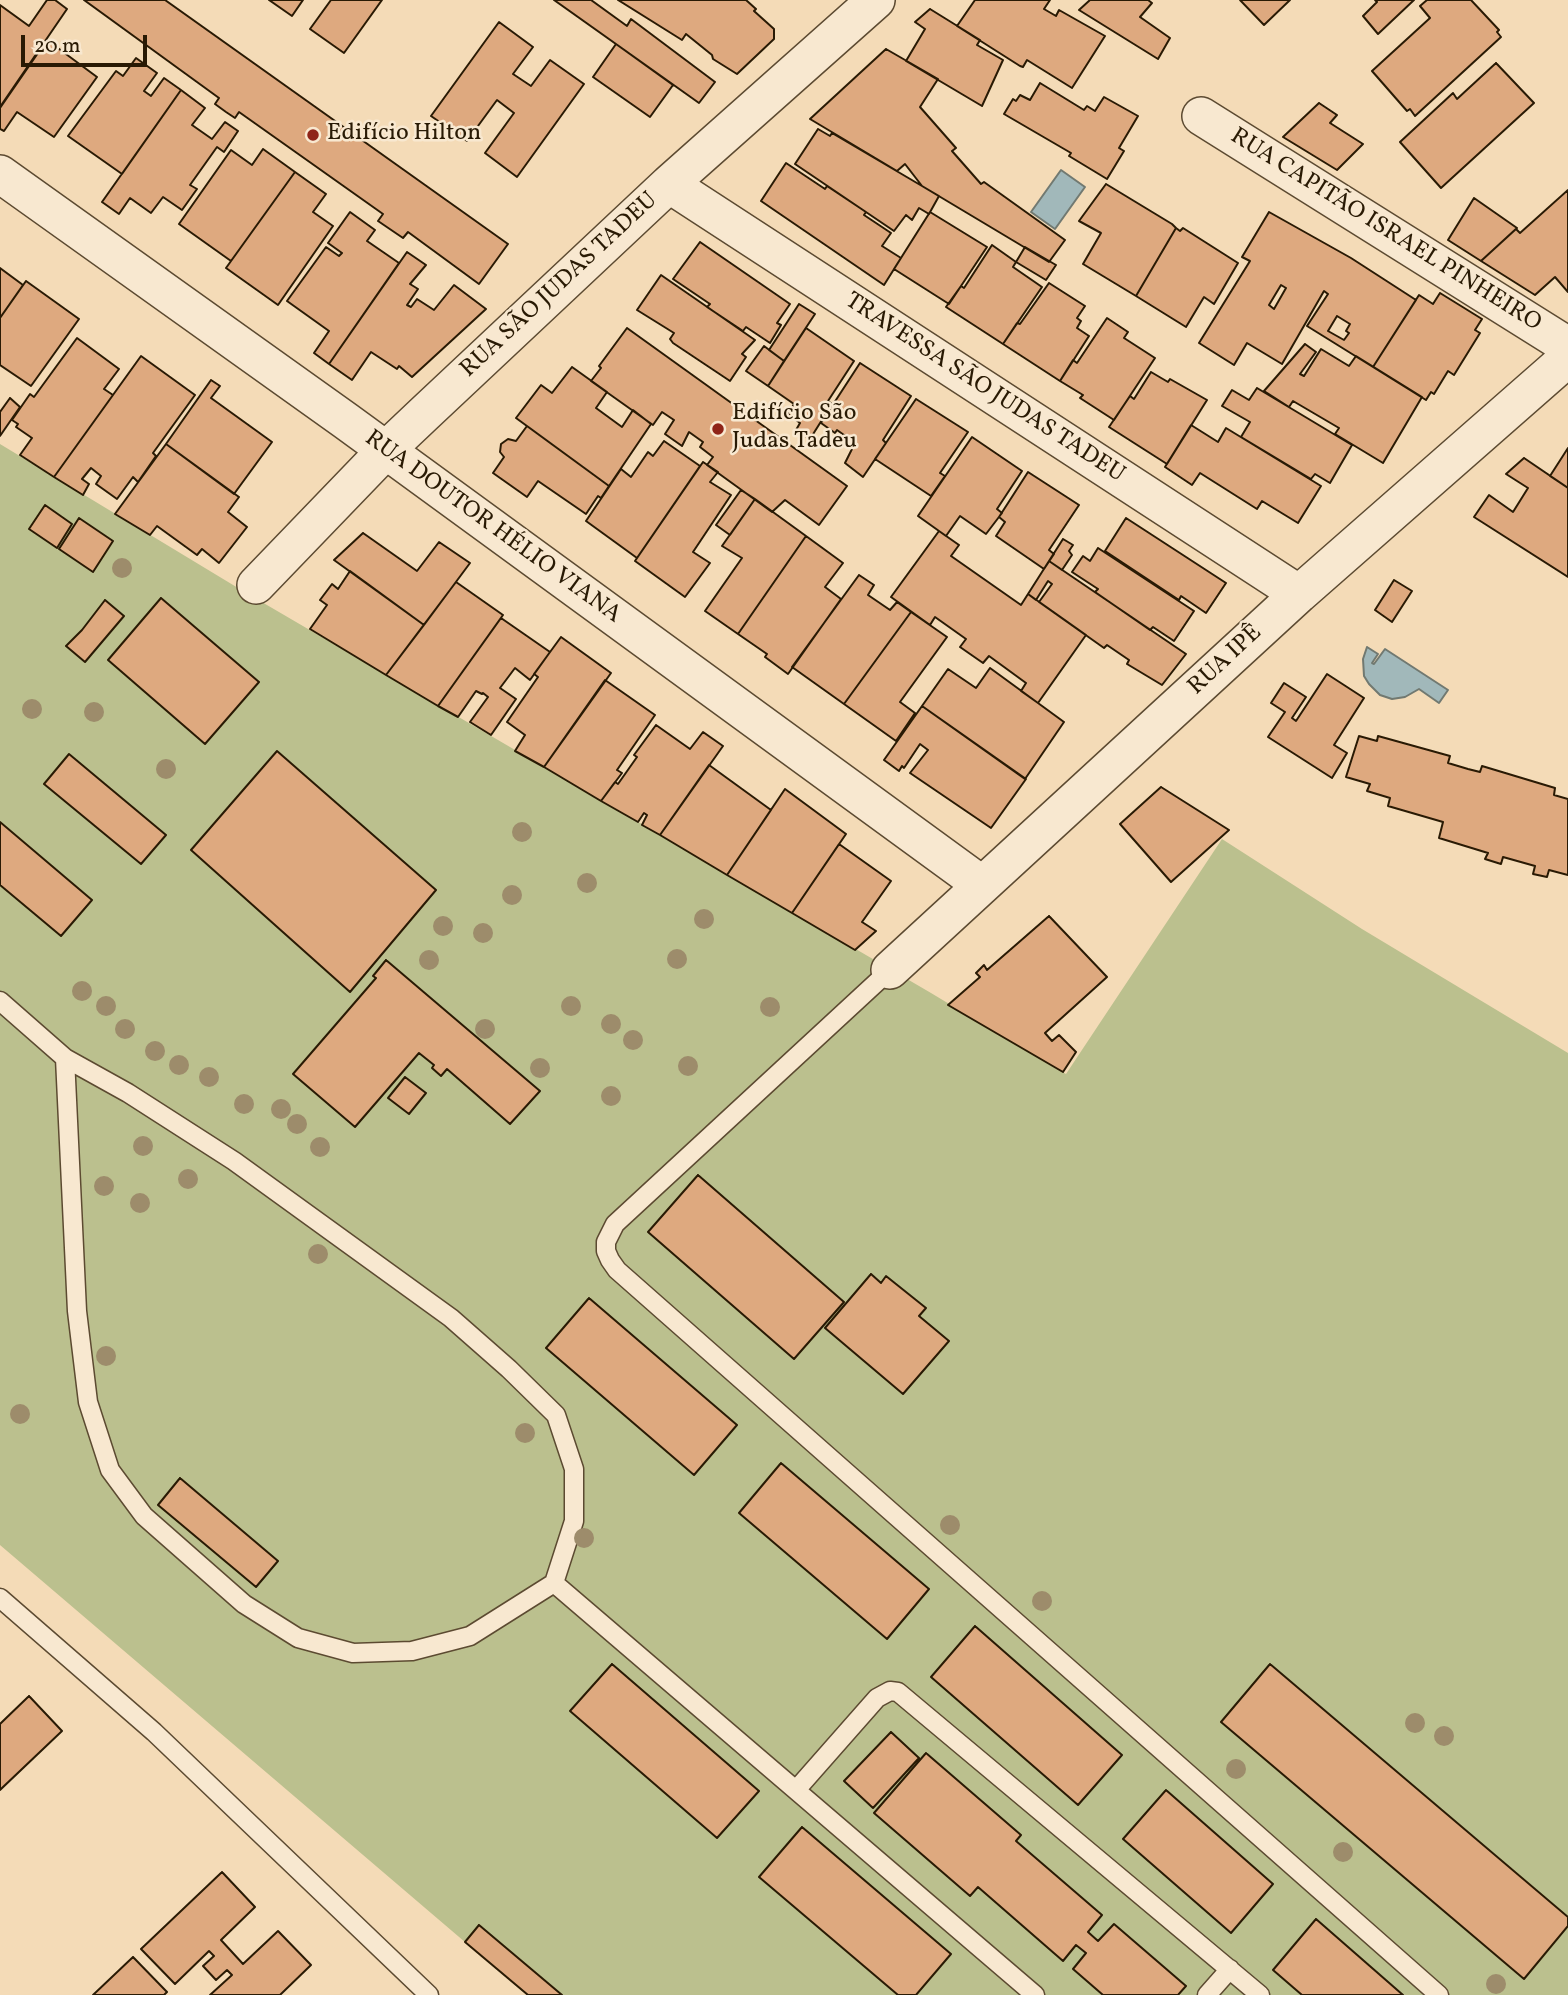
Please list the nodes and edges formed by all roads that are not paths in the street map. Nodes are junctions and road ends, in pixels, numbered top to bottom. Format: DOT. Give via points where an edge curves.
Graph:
graph roads {
  1 [pos="857,6"];
  2 [pos="1201,116"];
  3 [pos="0,174"];
  4 [pos="669,184"];
  5 [pos="1568,346"];
  6 [pos="1568,358"];
  7 [pos="386,450"];
  8 [pos="256,584"];
  9 [pos="1299,594"];
  10 [pos="982,885"];
  11 [pos="890,970"];
  12 [pos="0,1001"];
  13 [pos="65,1058"];
  14 [pos="554,1583"];
  15 [pos="0,1598"];
  16 [pos="796,1790"];
  17 [pos="1230,1969"];
  18 [pos="429,1995"];
  19 [pos="1035,1995"];
  20 [pos="1207,1995"];
  21 [pos="1259,1995"];
  22 [pos="1439,1995"];
  1 -- 4 [label="street, RUA SÃO JUDAS TADEU"];
  2 -- 5 [label="street, RUA CAPITÃO ISRAEL PINHEIRO"];
  3 -- 7 [label="street, RUA DOUTOR HÉLIO VIANA"];
  4 -- 7 [label="street, RUA SÃO JUDAS TADEU"];
  4 -- 9 [label="street, TRAVESSA SÃO JUDAS TADEU"];
  6 -- 9 [label="street, RUA IPÊ"];
  7 -- 8 [label="street, RUA SÃO JUDAS TADEU"];
  7 -- 10 [label="street, RUA DOUTOR HÉLIO VIANA"];
  9 -- 10 [label="street, RUA IPÊ"];
  10 -- 11 [label="street, RUA IPÊ"];
  11 -- 22 [label="lane" via="615,1224 606,1242 610,1260"];
  12 -- 13 [label="lane"];
  13 -- 14 [label="lane" via="234,1161 451,1318 555,1415 574,1469 574,1521"];
  13 -- 14 [label="lane" via="77,1311 88,1402 110,1470 144,1516 244,1604 298,1638 353,1653 412,1651 470,1636"];
  14 -- 16 [label="lane"];
  15 -- 18 [label="lane" via="154,1732"];
  16 -- 17 [label="lane" via="877,1698 890,1690 898,1692"];
  16 -- 19 [label="lane"];
  17 -- 20 [label="lane"];
  17 -- 21 [label="lane"];
}
